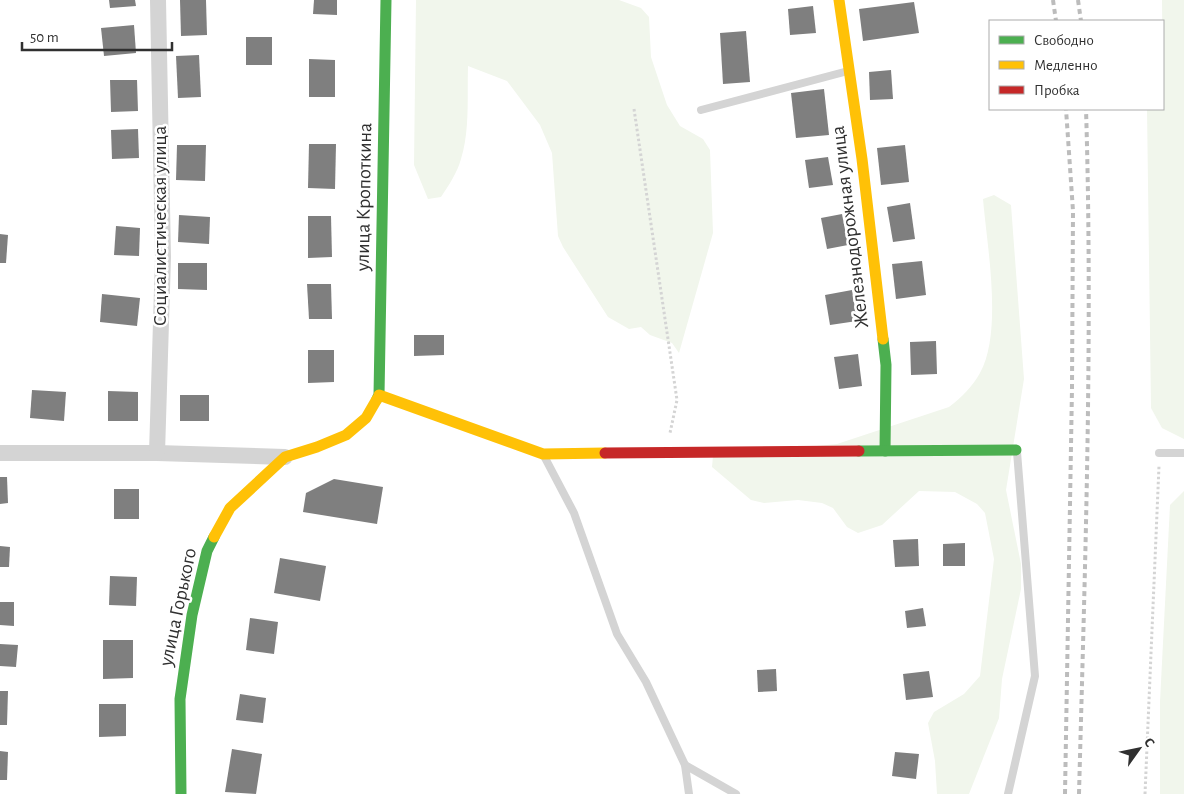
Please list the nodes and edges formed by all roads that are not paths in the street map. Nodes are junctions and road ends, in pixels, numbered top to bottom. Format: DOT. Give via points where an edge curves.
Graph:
graph roads {
  1 [pos="158,0"];
  2 [pos="386,0"];
  3 [pos="839,0"];
  4 [pos="850,71"];
  5 [pos="701,110"];
  6 [pos="380,395"];
  7 [pos="1016,450"];
  8 [pos="885,451"];
  9 [pos="0,453"];
  10 [pos="157,453"];
  11 [pos="1159,453"];
  12 [pos="1184,453"];
  13 [pos="543,454"];
  14 [pos="285,457"];
  15 [pos="685,765"];
  16 [pos="181,794"];
  17 [pos="689,794"];
  18 [pos="736,794"];
  19 [pos="1008,794"];
  1 -- 10 [label="street, Социалистическая улица" via="163,257"];
  2 -- 6 [label="street, улица Кропоткина"];
  3 -- 4 [label="street, Железнодорожная улица"];
  4 -- 5 [label="lane"];
  4 -- 8 [label="street, Железнодорожная улица" via="886,365"];
  6 -- 13 [label="street"];
  6 -- 14 [label="street" via="366,418 346,435"];
  7 -- 8 [label="street"];
  7 -- 19 [label="lane" via="1035,676"];
  8 -- 13 [label="street"];
  9 -- 10 [label="street"];
  10 -- 14 [label="street"];
  11 -- 12 [label="lane"];
  13 -- 15 [label="lane" via="574,513 618,634 646,682"];
  14 -- 16 [label="street, улица Горького" via="230,508 207,551 192,615 180,699"];
  15 -- 17 [label="lane"];
  15 -- 18 [label="lane"];
}
